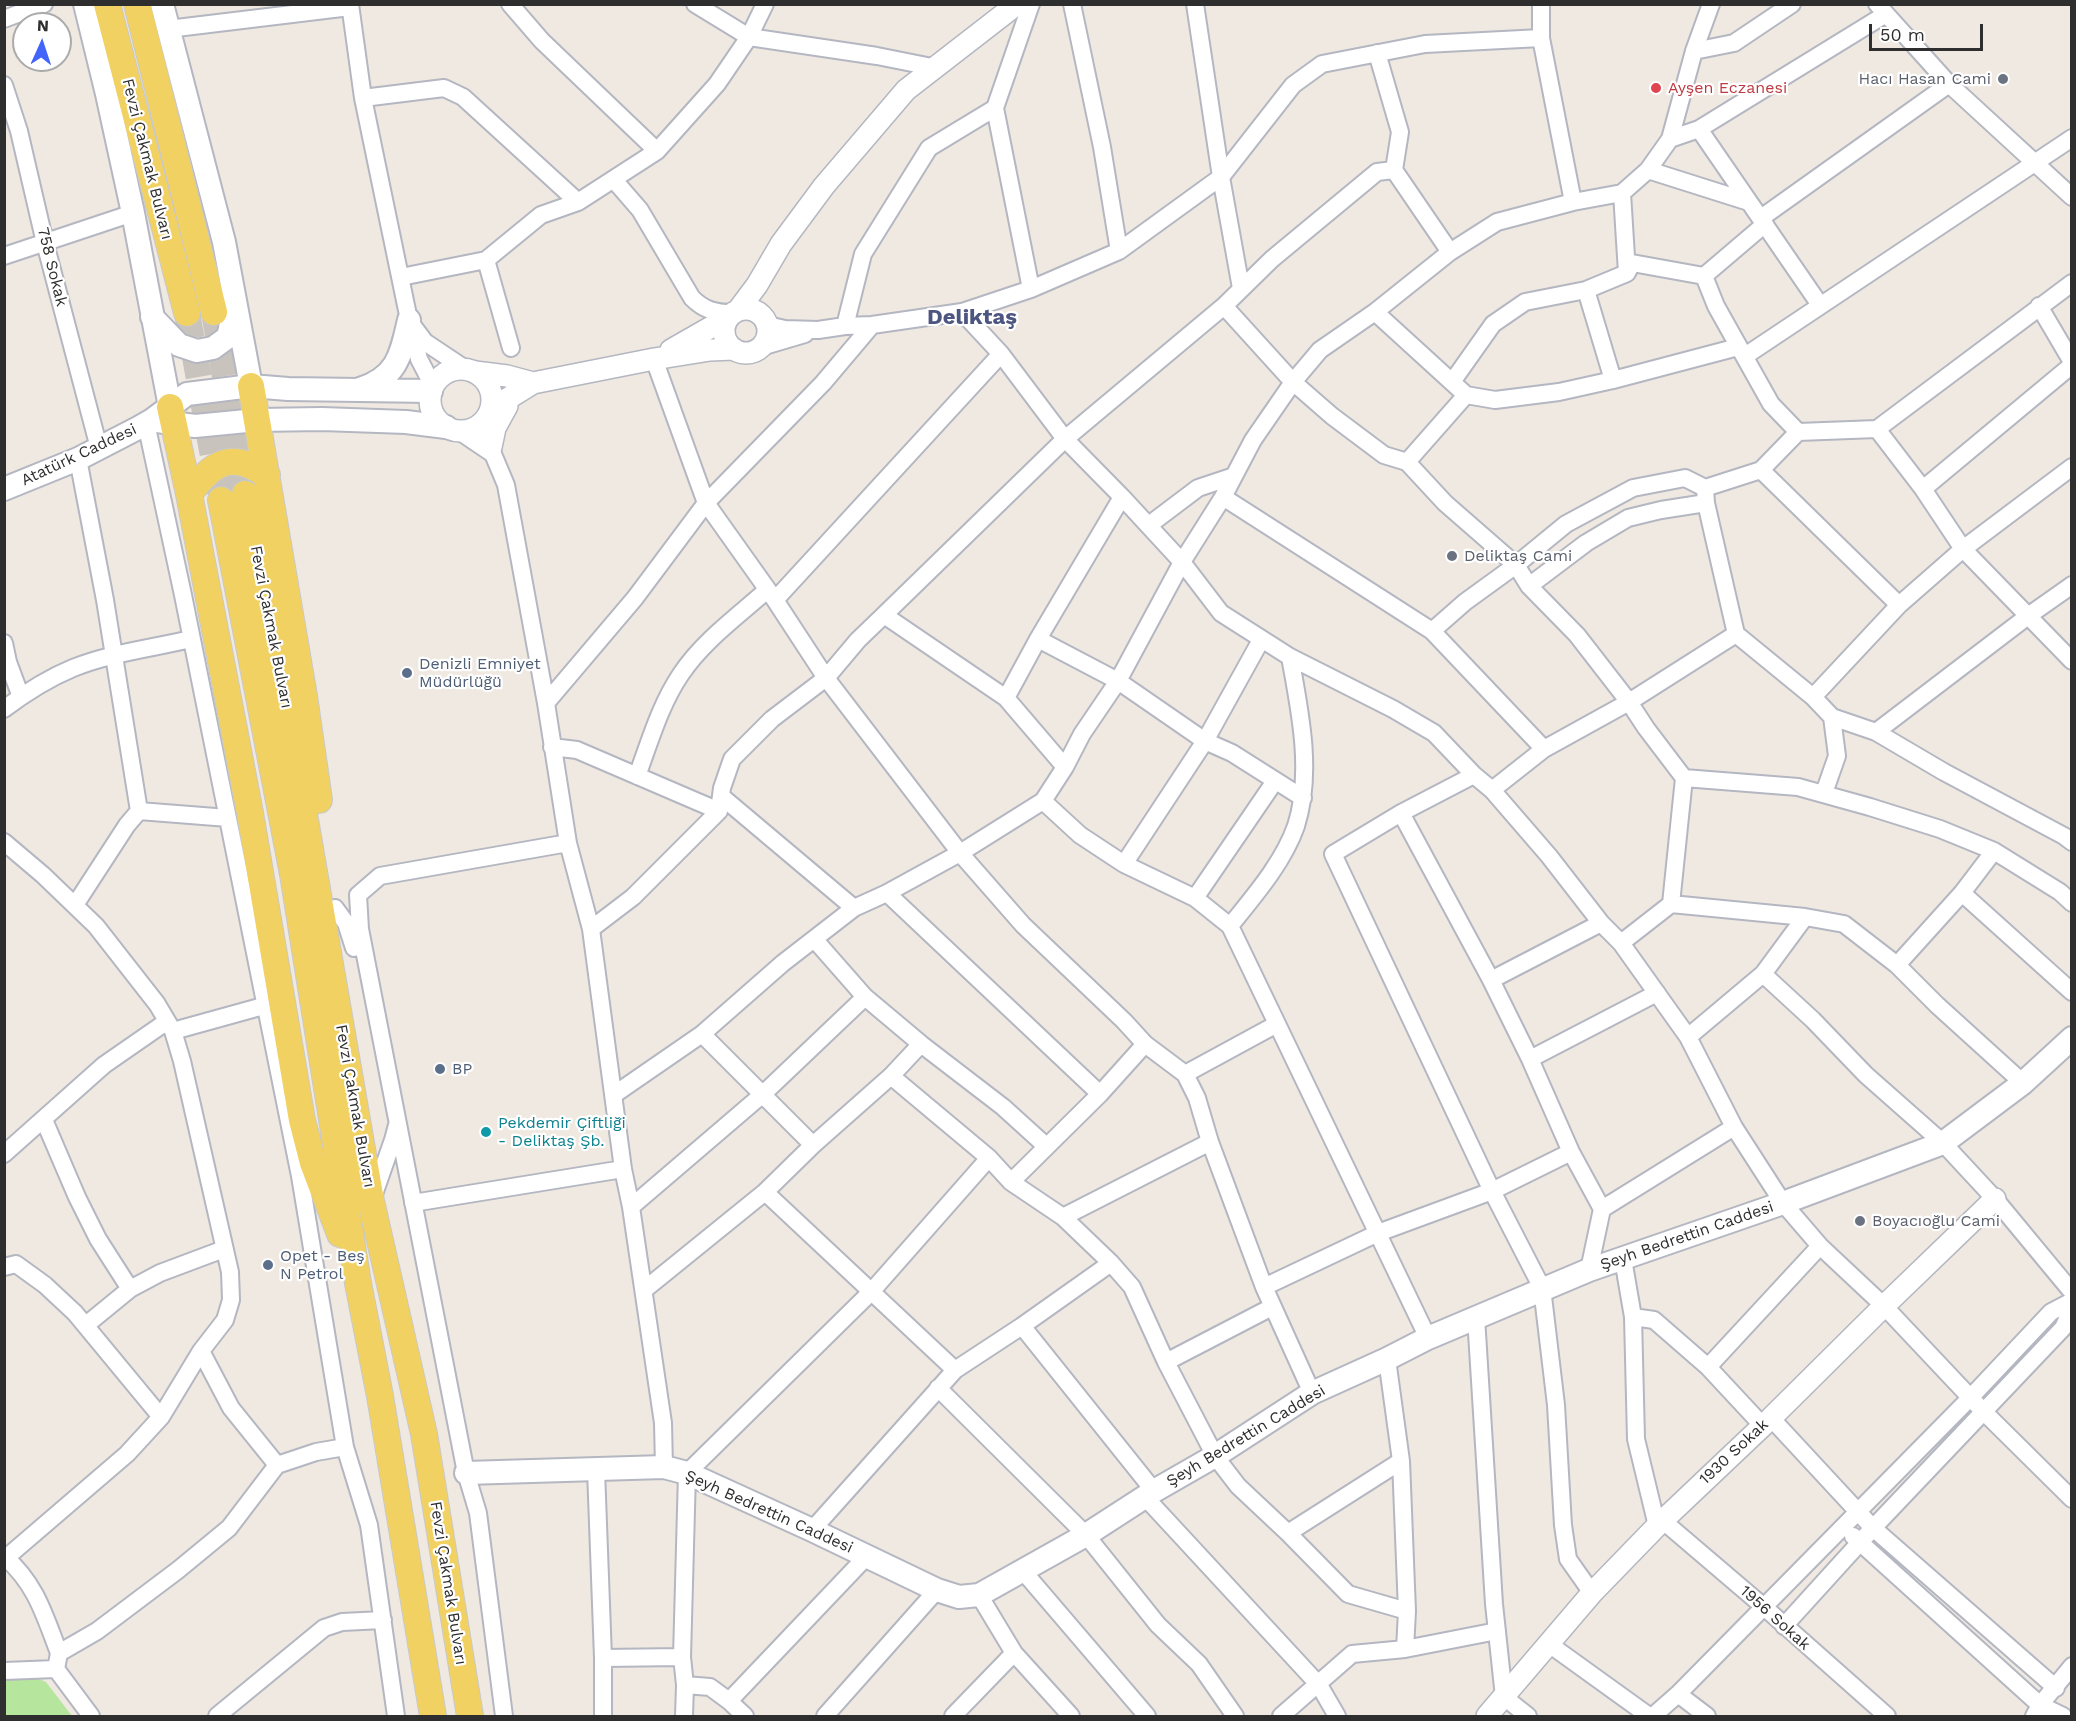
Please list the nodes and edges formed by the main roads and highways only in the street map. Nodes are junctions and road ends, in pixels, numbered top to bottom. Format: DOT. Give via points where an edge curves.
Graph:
graph roads {
  1 [pos="85,4"];
  2 [pos="107,4"];
  3 [pos="137,4"];
  4 [pos="162,4"];
  5 [pos="224,306"];
  6 [pos="187,314"];
  7 [pos="151,315"];
  8 [pos="409,320"];
  9 [pos="251,386"];
  10 [pos="432,389"];
  11 [pos="356,391"];
  12 [pos="160,418"];
  13 [pos="257,420"];
  14 [pos="452,429"];
  15 [pos="267,475"];
  16 [pos="4,489"];
  17 [pos="189,494"];
  18 [pos="2072,1038"];
  19 [pos="371,1201"];
  20 [pos="358,1283"];
  21 [pos="466,1473"];
  22 [pos="433,1716"];
  23 [pos="470,1716"];
  1 -- 7 [label="main road" via="133,213"];
  2 -- 6 [label="main road, Fevzi Çakmak Bulvarı"];
  3 -- 5 [label="main road, Fevzi Çakmak Bulvarı"];
  4 -- 5 [label="main road" via="224,242"];
  5 -- 7 [label="main road" via="234,320 228,337 207,350 179,345"];
  5 -- 9 [label="main road"];
  7 -- 12 [label="main road"];
  8 -- 11 [label="main road" via="394,367 382,380"];
  9 -- 11 [label="main road, Atatürk Caddesi"];
  9 -- 12 [label="main road, Atatürk Caddesi" via="187,394"];
  9 -- 13 [label="main road"];
  10 -- 11 [label="main road, Atatürk Caddesi"];
  12 -- 13 [label="main road" via="195,426"];
  12 -- 16 [label="main road, Atatürk Caddesi" via="78,459"];
  12 -- 17 [label="main road"];
  13 -- 14 [label="main road" via="406,422"];
  13 -- 15 [label="main road"];
  15 -- 17 [label="main road" via="247,463 227,462 207,473"];
  15 -- 19 [label="main road" via="374,1150"];
  17 -- 20 [label="main road" via="250,813 302,1120 313,1163"];
  18 -- 21 [label="main road, Şeyh Bedrettin Caddesi" via="2023,1083 1943,1143 1589,1270 1428,1338 1312,1393 1086,1535 979,1595 959,1597 937,1590 687,1473 664,1467"];
  19 -- 20 [label="main road, Fevzi Çakmak Bulvarı" via="281,681 233,497"];
  19 -- 23 [label="main road, Fevzi Çakmak Bulvarı" via="423,1434"];
  20 -- 22 [label="main road, Fevzi Çakmak Bulvarı"];
}
